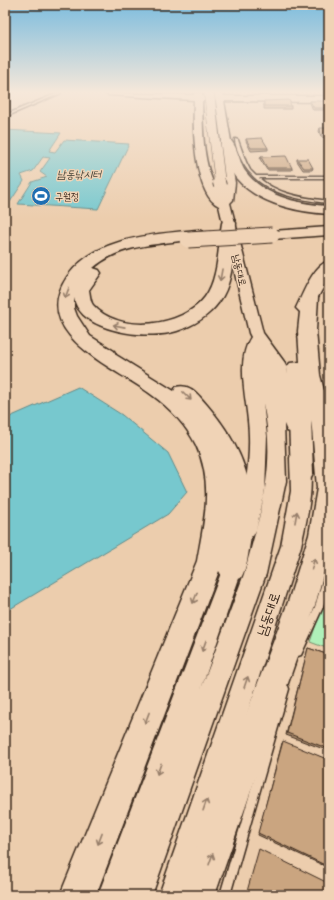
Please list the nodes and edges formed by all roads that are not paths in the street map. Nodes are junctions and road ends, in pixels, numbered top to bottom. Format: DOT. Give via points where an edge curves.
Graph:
graph roads {
  1 [pos="200,135"];
  2 [pos="213,135"];
  3 [pos="229,135"];
  4 [pos="231,141"];
  5 [pos="256,177"];
  6 [pos="329,178"];
  7 [pos="329,202"];
  8 [pos="225,206"];
  9 [pos="329,210"];
  10 [pos="229,223"];
  11 [pos="329,225"];
  12 [pos="329,231"];
  13 [pos="274,232"];
  14 [pos="192,237"];
  15 [pos="329,266"];
  16 [pos="310,294"];
  17 [pos="329,326"];
  18 [pos="256,333"];
  19 [pos="329,348"];
  20 [pos="302,473"];
  21 [pos="221,566"];
  22 [pos="329,572"];
  23 [pos="294,659"];
  24 [pos="288,681"];
  25 [pos="78,895"];
  26 [pos="113,895"];
  27 [pos="137,895"];
  28 [pos="174,895"];
  29 [pos="197,895"];
  30 [pos="225,895"];
  1 -- 8 [label="main road, 남동대로" via="208,182 214,196"];
  2 -- 8 [label="main road, 남동대로, bridge"];
  3 -- 4 [label="main road, 남동대로"];
  4 -- 5 [label="lane"];
  4 -- 8 [label="main road, 남동대로" via="224,150 230,183"];
  4 -- 9 [label="highway" via="241,174 254,187 286,202"];
  5 -- 6 [label="lane"];
  5 -- 7 [label="lane" via="282,192"];
  8 -- 10 [label="main road, 남동대로"];
  10 -- 14 [label="highway, one-way" via="221,280 213,300 203,312 191,320 172,327 152,330 131,328 111,324 95,317 84,308 80,298 82,288 101,266 146,246"];
  10 -- 18 [label="main road, 남동대로"];
  11 -- 13 [label="highway"];
  12 -- 13 [label="highway"];
  13 -- 14 [label="highway, bridge"];
  14 -- 21 [label="highway, one-way" via="163,237 114,249 81,270 64,298 73,329 84,342 159,389 182,410 200,434 213,460 218,489 217,518"];
  15 -- 16 [label="highway"];
  16 -- 20 [label="highway" via="302,317 296,371 300,389"];
  29 -- 16 [label="highway, one-way" via="302,602 321,534 329,488 323,428 310,374 307,331"];
  17 -- 19 [label="lane"];
  18 -- 20 [label="main road, 남동대로" via="277,363 289,405"];
  18 -- 21 [label="main road, 남동대로" via="251,369 258,436 255,491 247,529"];
  18 -- 27 [label="main road" via="274,415 277,444 277,480 271,511 255,574"];
  28 -- 20 [label="main road, 남동대로, one-way" via="291,546"];
  21 -- 25 [label="highway, one-way"];
  21 -- 26 [label="main road, 남동대로, one-way"];
  22 -- 23 [label="lane" via="319,607"];
  24 -- 30 [label="lane"];
}
